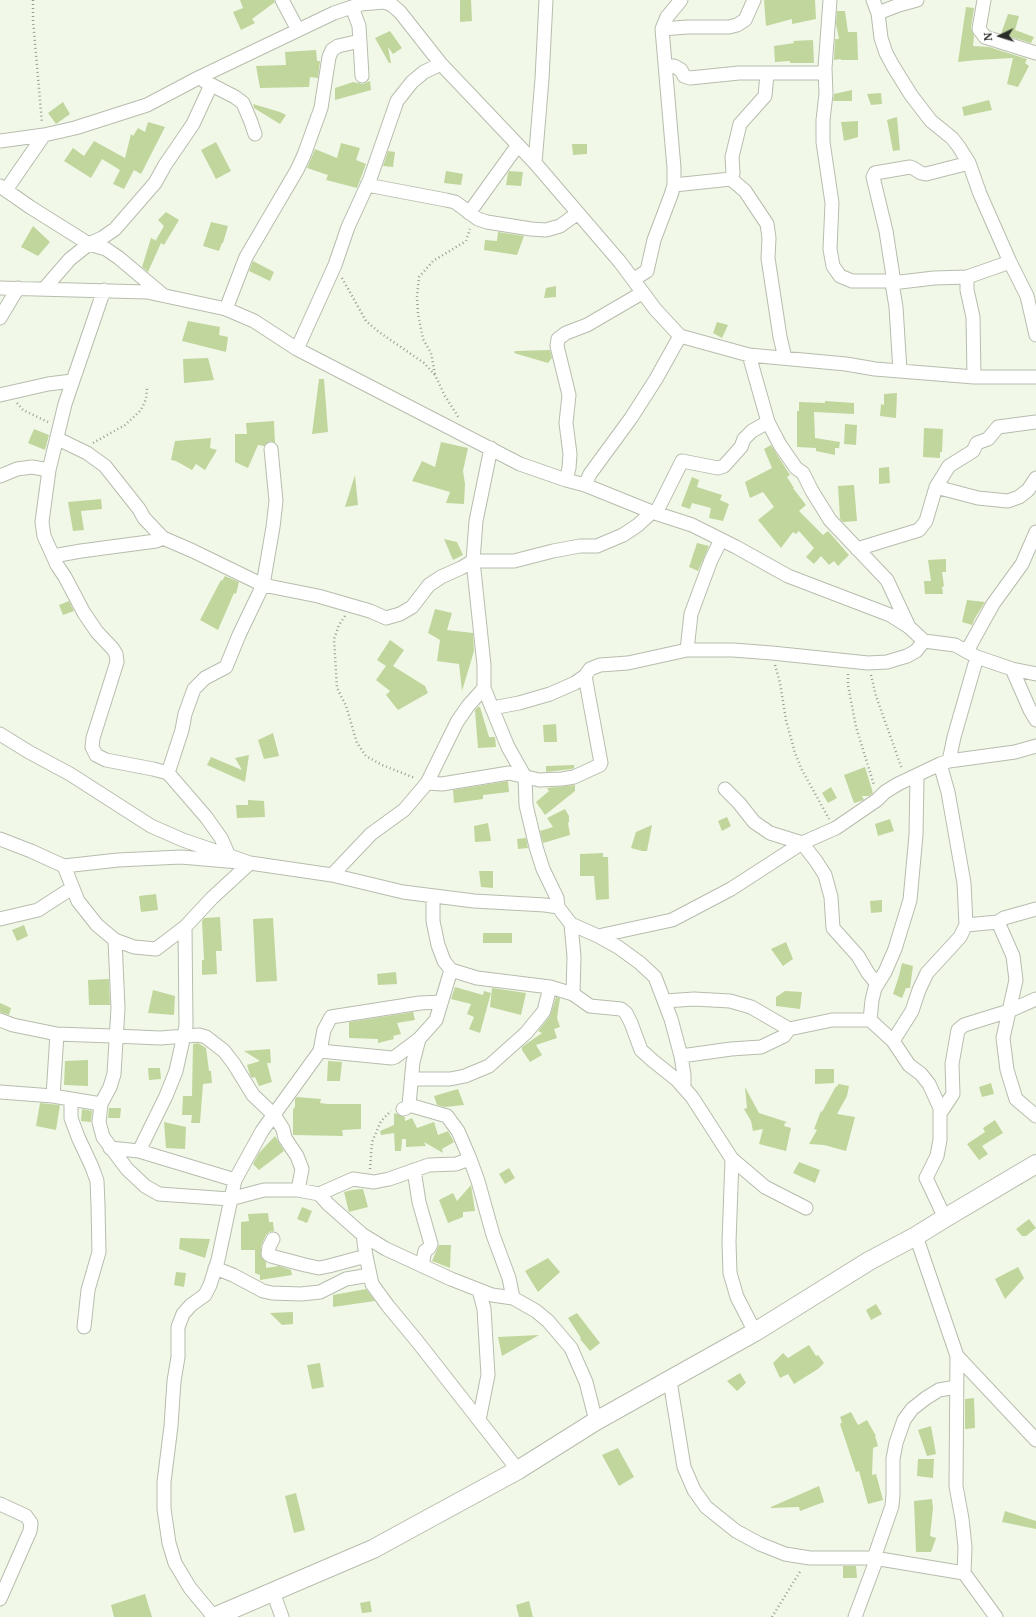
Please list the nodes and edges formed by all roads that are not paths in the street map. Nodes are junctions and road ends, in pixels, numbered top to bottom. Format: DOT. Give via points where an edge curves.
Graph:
graph roads {
  1 [pos="282,0"];
  2 [pos="546,0"];
  3 [pos="681,0"];
  4 [pos="754,0"];
  5 [pos="830,0"];
  6 [pos="873,0"];
  7 [pos="918,0"];
  8 [pos="984,0"];
  9 [pos="375,1"];
  10 [pos="352,7"];
  11 [pos="878,13"];
  12 [pos="662,29"];
  13 [pos="298,30"];
  14 [pos="360,41"];
  15 [pos="1036,53"];
  16 [pos="442,64"];
  17 [pos="665,66"];
  18 [pos="825,73"];
  19 [pos="767,74"];
  20 [pos="362,76"];
  21 [pos="200,77"];
  22 [pos="211,86"];
  23 [pos="255,134"];
  24 [pos="44,135"];
  25 [pos="0,141"];
  26 [pos="518,145"];
  27 [pos="536,163"];
  28 [pos="969,163"];
  29 [pos="731,179"];
  30 [pos="367,185"];
  31 [pos="674,185"];
  32 [pos="3,188"];
  33 [pos="469,213"];
  34 [pos="578,213"];
  35 [pos="89,244"];
  36 [pos="1010,262"];
  37 [pos="967,277"];
  38 [pos="634,279"];
  39 [pos="892,283"];
  40 [pos="0,288"];
  41 [pos="18,288"];
  42 [pos="44,289"];
  43 [pos="104,290"];
  44 [pos="642,293"];
  45 [pos="163,295"];
  46 [pos="226,309"];
  47 [pos="0,318"];
  48 [pos="1036,335"];
  49 [pos="680,336"];
  50 [pos="297,349"];
  51 [pos="749,355"];
  52 [pos="785,358"];
  53 [pos="900,371"];
  54 [pos="974,377"];
  55 [pos="1036,377"];
  56 [pos="72,381"];
  57 [pos="4,393"];
  58 [pos="768,422"];
  59 [pos="1036,422"];
  60 [pos="59,433"];
  61 [pos="491,448"];
  62 [pos="271,450"];
  63 [pos="49,470"];
  64 [pos="0,476"];
  65 [pos="1036,478"];
  66 [pos="566,480"];
  67 [pos="585,485"];
  68 [pos="936,487"];
  69 [pos="654,512"];
  70 [pos="1036,532"];
  71 [pos="162,538"];
  72 [pos="721,540"];
  73 [pos="857,549"];
  74 [pos="53,556"];
  75 [pos="473,561"];
  76 [pos="263,585"];
  77 [pos="909,627"];
  78 [pos="924,641"];
  79 [pos="687,650"];
  80 [pos="972,654"];
  81 [pos="1012,669"];
  82 [pos="1036,674"];
  83 [pos="585,676"];
  84 [pos="484,688"];
  85 [pos="492,708"];
  86 [pos="1036,720"];
  87 [pos="0,734"];
  88 [pos="1036,746"];
  89 [pos="945,763"];
  90 [pos="168,773"];
  91 [pos="525,777"];
  92 [pos="913,778"];
  93 [pos="427,783"];
  94 [pos="725,789"];
  95 [pos="0,839"];
  96 [pos="802,843"];
  97 [pos="229,856"];
  98 [pos="250,863"];
  99 [pos="64,866"];
  100 [pos="332,875"];
  101 [pos="72,888"];
  102 [pos="433,896"];
  103 [pos="558,907"];
  104 [pos="1036,909"];
  105 [pos="0,919"];
  106 [pos="998,922"];
  107 [pos="571,924"];
  108 [pos="966,925"];
  109 [pos="185,927"];
  110 [pos="598,936"];
  111 [pos="115,940"];
  112 [pos="451,970"];
  113 [pos="877,984"];
  114 [pos="550,987"];
  115 [pos="573,994"];
  116 [pos="1036,999"];
  117 [pos="665,1001"];
  118 [pos="441,1002"];
  119 [pos="1009,1011"];
  120 [pos="0,1020"];
  121 [pos="870,1020"];
  122 [pos="789,1029"];
  123 [pos="57,1034"];
  124 [pos="117,1036"];
  125 [pos="184,1036"];
  126 [pos="419,1039"];
  127 [pos="893,1041"];
  128 [pos="320,1051"];
  129 [pos="681,1056"];
  130 [pos="412,1079"];
  131 [pos="684,1088"];
  132 [pos="0,1092"];
  133 [pos="53,1096"];
  134 [pos="71,1100"];
  135 [pos="101,1104"];
  136 [pos="941,1112"];
  137 [pos="274,1115"];
  138 [pos="1036,1116"];
  139 [pos="110,1148"];
  140 [pos="139,1151"];
  141 [pos="470,1159"];
  142 [pos="732,1159"];
  143 [pos="1036,1164"];
  144 [pos="414,1170"];
  145 [pos="235,1180"];
  146 [pos="298,1190"];
  147 [pos="319,1194"];
  148 [pos="230,1199"];
  149 [pos="806,1208"];
  150 [pos="945,1218"];
  151 [pos="363,1235"];
  152 [pos="916,1236"];
  153 [pos="273,1238"];
  154 [pos="366,1256"];
  155 [pos="422,1265"];
  156 [pos="215,1268"];
  157 [pos="370,1275"];
  158 [pos="479,1290"];
  159 [pos="513,1298"];
  160 [pos="84,1327"];
  161 [pos="755,1332"];
  162 [pos="957,1356"];
  163 [pos="670,1381"];
  164 [pos="956,1387"];
  165 [pos="479,1420"];
  166 [pos="596,1421"];
  167 [pos="1036,1440"];
  168 [pos="518,1470"];
  169 [pos="0,1504"];
  170 [pos="875,1558"];
  171 [pos="964,1573"];
  172 [pos="274,1592"];
  173 [pos="0,1599"];
  174 [pos="214,1617"];
  175 [pos="282,1617"];
  176 [pos="855,1617"];
  177 [pos="996,1617"];
  1 -- 13 [label="street"];
  2 -- 27 [label="street"];
  3 -- 12 [label="street" via="666,17"];
  4 -- 12 [label="street" via="745,20 729,27"];
  5 -- 18 [label="street"];
  6 -- 11 [label="street"];
  7 -- 11 [label="street"];
  8 -- 15 [label="street" via="979,29 985,36"];
  9 -- 10 [label="street"];
  9 -- 16 [label="street" via="392,5 400,12"];
  10 -- 13 [label="street"];
  10 -- 14 [label="street" via="359,26"];
  11 -- 28 [label="street" via="881,38 893,66 931,121 952,138"];
  12 -- 17 [label="street"];
  13 -- 21 [label="street"];
  14 -- 20 [label="street"];
  14 -- 46 [label="street" via="332,50 321,108 302,158 246,257"];
  16 -- 26 [label="street"];
  16 -- 30 [label="street" via="424,72 397,101"];
  17 -- 19 [label="street" via="674,66 690,78 739,73"];
  17 -- 31 [label="street"];
  18 -- 19 [label="street"];
  18 -- 39 [label="street" via="823,142 832,203 830,249 833,266 840,276 852,281"];
  19 -- 29 [label="street" via="765,96 740,124 732,157"];
  21 -- 22 [label="street"];
  21 -- 24 [label="street" via="147,105"];
  22 -- 23 [label="street" via="242,103"];
  22 -- 35 [label="street" via="193,124 155,183 114,229"];
  24 -- 25 [label="street"];
  24 -- 32 [label="street"];
  26 -- 27 [label="street"];
  26 -- 33 [label="street"];
  27 -- 34 [label="street"];
  28 -- 36 [label="street"];
  28 -- 39 [label="street" via="926,174 910,167 873,175 886,231"];
  29 -- 31 [label="street"];
  29 -- 52 [label="street" via="745,191 767,224 768,258"];
  30 -- 33 [label="street" via="455,202"];
  30 -- 50 [label="street"];
  31 -- 38 [label="street" via="654,240 647,271"];
  32 -- 35 [label="street"];
  33 -- 34 [label="street" via="487,222 546,230 560,226"];
  34 -- 38 [label="street"];
  35 -- 42 [label="street" via="70,259"];
  35 -- 45 [label="street" via="119,258"];
  36 -- 37 [label="street"];
  36 -- 48 [label="street" via="1027,296"];
  37 -- 39 [label="street"];
  37 -- 54 [label="street" via="973,325"];
  38 -- 44 [label="street"];
  39 -- 53 [label="street"];
  40 -- 41 [label="street"];
  41 -- 42 [label="street"];
  41 -- 47 [label="street"];
  42 -- 43 [label="street"];
  43 -- 45 [label="street"];
  43 -- 56 [label="street"];
  44 -- 49 [label="street"];
  44 -- 66 [label="street" via="558,339 557,346 569,395 566,423 570,454"];
  45 -- 46 [label="street"];
  46 -- 50 [label="street" via="254,321"];
  49 -- 51 [label="street"];
  49 -- 67 [label="street" via="648,392 590,474"];
  50 -- 61 [label="street"];
  51 -- 52 [label="street"];
  51 -- 58 [label="street"];
  52 -- 53 [label="street"];
  53 -- 54 [label="street"];
  54 -- 55 [label="street"];
  56 -- 57 [label="street"];
  56 -- 60 [label="street"];
  58 -- 69 [label="street" via="744,439 741,447 724,466 718,468 682,461"];
  58 -- 73 [label="street" via="780,445 802,473 830,520"];
  59 -- 68 [label="street" via="998,427 988,439 977,443 973,451 949,466"];
  60 -- 63 [label="street"];
  60 -- 71 [label="street" via="105,466"];
  61 -- 66 [label="street" via="520,464"];
  61 -- 75 [label="street" via="476,521"];
  62 -- 76 [label="street" via="276,500"];
  63 -- 64 [label="street" via="32,467 17,469"];
  63 -- 74 [label="street" via="42,522 44,536"];
  65 -- 68 [label="street" via="1028,490 1008,501 978,498"];
  66 -- 67 [label="street"];
  67 -- 69 [label="street"];
  68 -- 73 [label="street" via="926,521 919,530"];
  69 -- 72 [label="street" via="692,525"];
  69 -- 75 [label="street" via="623,535 597,546 580,546 514,561"];
  70 -- 80 [label="street" via="1022,564 993,604"];
  71 -- 74 [label="street"];
  71 -- 76 [label="street"];
  72 -- 77 [label="street" via="788,576 890,615"];
  72 -- 79 [label="street" via="691,614"];
  73 -- 77 [label="street" via="887,580"];
  74 -- 90 [label="street" via="84,613 116,654 92,747 96,754 106,760"];
  75 -- 76 [label="street" via="441,576 429,585 412,607 386,618 318,596"];
  75 -- 84 [label="street"];
  76 -- 90 [label="street" via="226,667 205,678 194,689"];
  77 -- 78 [label="street"];
  78 -- 79 [label="street" via="916,651 907,656 887,662 868,663 733,650"];
  78 -- 80 [label="street" via="956,645"];
  79 -- 83 [label="street" via="628,663 600,665 590,669"];
  80 -- 81 [label="street"];
  80 -- 89 [label="street" via="954,737"];
  81 -- 82 [label="street"];
  81 -- 86 [label="street"];
  83 -- 85 [label="street" via="550,694"];
  83 -- 91 [label="street" via="600,765 562,779 539,780"];
  84 -- 85 [label="street"];
  84 -- 93 [label="street" via="457,722"];
  85 -- 91 [label="street" via="508,747"];
  87 -- 97 [label="street" via="70,774 151,826"];
  88 -- 89 [label="street" via="1015,752"];
  89 -- 92 [label="street"];
  89 -- 108 [label="street" via="964,883"];
  90 -- 97 [label="street" via="206,817 221,838"];
  91 -- 93 [label="street" via="509,773 442,784"];
  91 -- 103 [label="street" via="527,810 536,847 557,898"];
  92 -- 96 [label="street" via="885,792 878,800 836,828"];
  92 -- 113 [label="street" via="916,841 910,900 895,949"];
  93 -- 100 [label="street" via="404,810 371,834"];
  94 -- 96 [label="street" via="754,822 770,833"];
  95 -- 99 [label="street"];
  96 -- 110 [label="street" via="731,890 672,920"];
  96 -- 113 [label="street" via="825,875 831,897 833,928 858,956"];
  97 -- 98 [label="street"];
  98 -- 99 [label="street" via="181,857"];
  98 -- 100 [label="street"];
  98 -- 109 [label="street"];
  99 -- 101 [label="street"];
  100 -- 102 [label="street"];
  101 -- 105 [label="street" via="38,910"];
  101 -- 111 [label="street" via="78,901 97,925"];
  102 -- 103 [label="street"];
  102 -- 112 [label="street" via="433,921 438,945 444,961"];
  103 -- 107 [label="street"];
  104 -- 106 [label="street"];
  106 -- 108 [label="street"];
  106 -- 119 [label="street" via="1013,956 1015,971 1016,984"];
  107 -- 110 [label="street"];
  107 -- 115 [label="street" via="574,957"];
  108 -- 127 [label="street" via="960,937 927,973 912,1012"];
  109 -- 111 [label="street" via="156,949 134,947"];
  109 -- 125 [label="street"];
  110 -- 117 [label="street" via="618,947 647,969 655,977"];
  111 -- 124 [label="street"];
  112 -- 114 [label="street" via="477,978"];
  112 -- 118 [label="street"];
  113 -- 121 [label="street"];
  114 -- 115 [label="street"];
  114 -- 130 [label="street" via="544,1011 526,1033 489,1066 459,1077"];
  115 -- 131 [label="street" via="590,1006 620,1009 626,1013 632,1022 641,1050"];
  116 -- 119 [label="street"];
  117 -- 122 [label="street" via="730,1001 751,1007"];
  117 -- 129 [label="street"];
  118 -- 126 [label="street" via="436,1020"];
  118 -- 128 [label="street" via="331,1017 324,1030"];
  119 -- 136 [label="street" via="964,1025 958,1030 952,1064 953,1094"];
  119 -- 138 [label="street" via="1003,1038 1011,1084 1016,1099"];
  120 -- 123 [label="street"];
  121 -- 122 [label="street" via="832,1020"];
  121 -- 127 [label="street"];
  122 -- 129 [label="street" via="784,1036 762,1048 731,1049"];
  123 -- 124 [label="street"];
  123 -- 133 [label="street"];
  124 -- 125 [label="street"];
  124 -- 135 [label="street" via="114,1074"];
  125 -- 137 [label="street" via="206,1037 224,1051 253,1095"];
  125 -- 140 [label="street" via="169,1090"];
  126 -- 128 [label="street" via="392,1058"];
  126 -- 130 [label="street"];
  127 -- 136 [label="street" via="909,1065 922,1074 929,1084"];
  128 -- 137 [label="street"];
  129 -- 131 [label="street"];
  130 -- 141 [label="street" via="406,1107 447,1116 458,1131"];
  131 -- 142 [label="street"];
  132 -- 133 [label="street"];
  133 -- 134 [label="street"];
  134 -- 135 [label="street"];
  134 -- 160 [label="street" via="71,1118 97,1181 99,1252 88,1290"];
  135 -- 139 [label="street" via="99,1122"];
  136 -- 150 [label="street" via="937,1156 926,1178"];
  137 -- 145 [label="street" via="262,1131"];
  137 -- 146 [label="street" via="302,1169"];
  139 -- 140 [label="street"];
  139 -- 148 [label="street" via="145,1186 159,1194"];
  140 -- 145 [label="street"];
  141 -- 144 [label="street" via="456,1164 436,1164"];
  141 -- 159 [label="street" via="509,1278"];
  142 -- 149 [label="street" via="765,1187"];
  142 -- 161 [label="street" via="730,1273 737,1297"];
  143 -- 150 [label="street"];
  144 -- 147 [label="street" via="374,1182 352,1179"];
  144 -- 155 [label="street" via="419,1202 431,1244 425,1251"];
  145 -- 148 [label="street"];
  146 -- 147 [label="street"];
  146 -- 148 [label="street" via="264,1190"];
  147 -- 151 [label="street"];
  148 -- 156 [label="street"];
  150 -- 152 [label="street"];
  151 -- 154 [label="street"];
  151 -- 155 [label="street" via="386,1249"];
  152 -- 161 [label="street" via="869,1261"];
  152 -- 162 [label="street"];
  153 -- 154 [label="street" via="268,1254 271,1256 319,1268"];
  154 -- 157 [label="street"];
  155 -- 158 [label="street"];
  156 -- 157 [label="street" via="272,1293 320,1292 346,1279"];
  156 -- 174 [label="street" via="205,1295 191,1305 178,1327 178,1357 164,1482 164,1509 175,1563 190,1588"];
  157 -- 165 [label="street" via="372,1284 388,1306"];
  158 -- 159 [label="street"];
  158 -- 165 [label="street" via="484,1309 488,1375"];
  159 -- 166 [label="street" via="548,1321 571,1348 586,1382"];
  161 -- 163 [label="street"];
  162 -- 164 [label="street"];
  162 -- 167 [label="street"];
  163 -- 166 [label="street"];
  163 -- 170 [label="street" via="684,1467 694,1490 706,1508 736,1531 785,1554 810,1558"];
  164 -- 170 [label="street" via="939,1390 926,1398 912,1409 904,1420 893,1459 892,1506"];
  164 -- 171 [label="street" via="956,1486 962,1519"];
  165 -- 168 [label="street"];
  166 -- 168 [label="street"];
  168 -- 172 [label="street" via="373,1548"];
  169 -- 173 [label="street" via="26,1516 32,1523"];
  170 -- 171 [label="street"];
  170 -- 176 [label="street"];
  171 -- 177 [label="street"];
  172 -- 174 [label="street"];
  172 -- 175 [label="street"];
}
